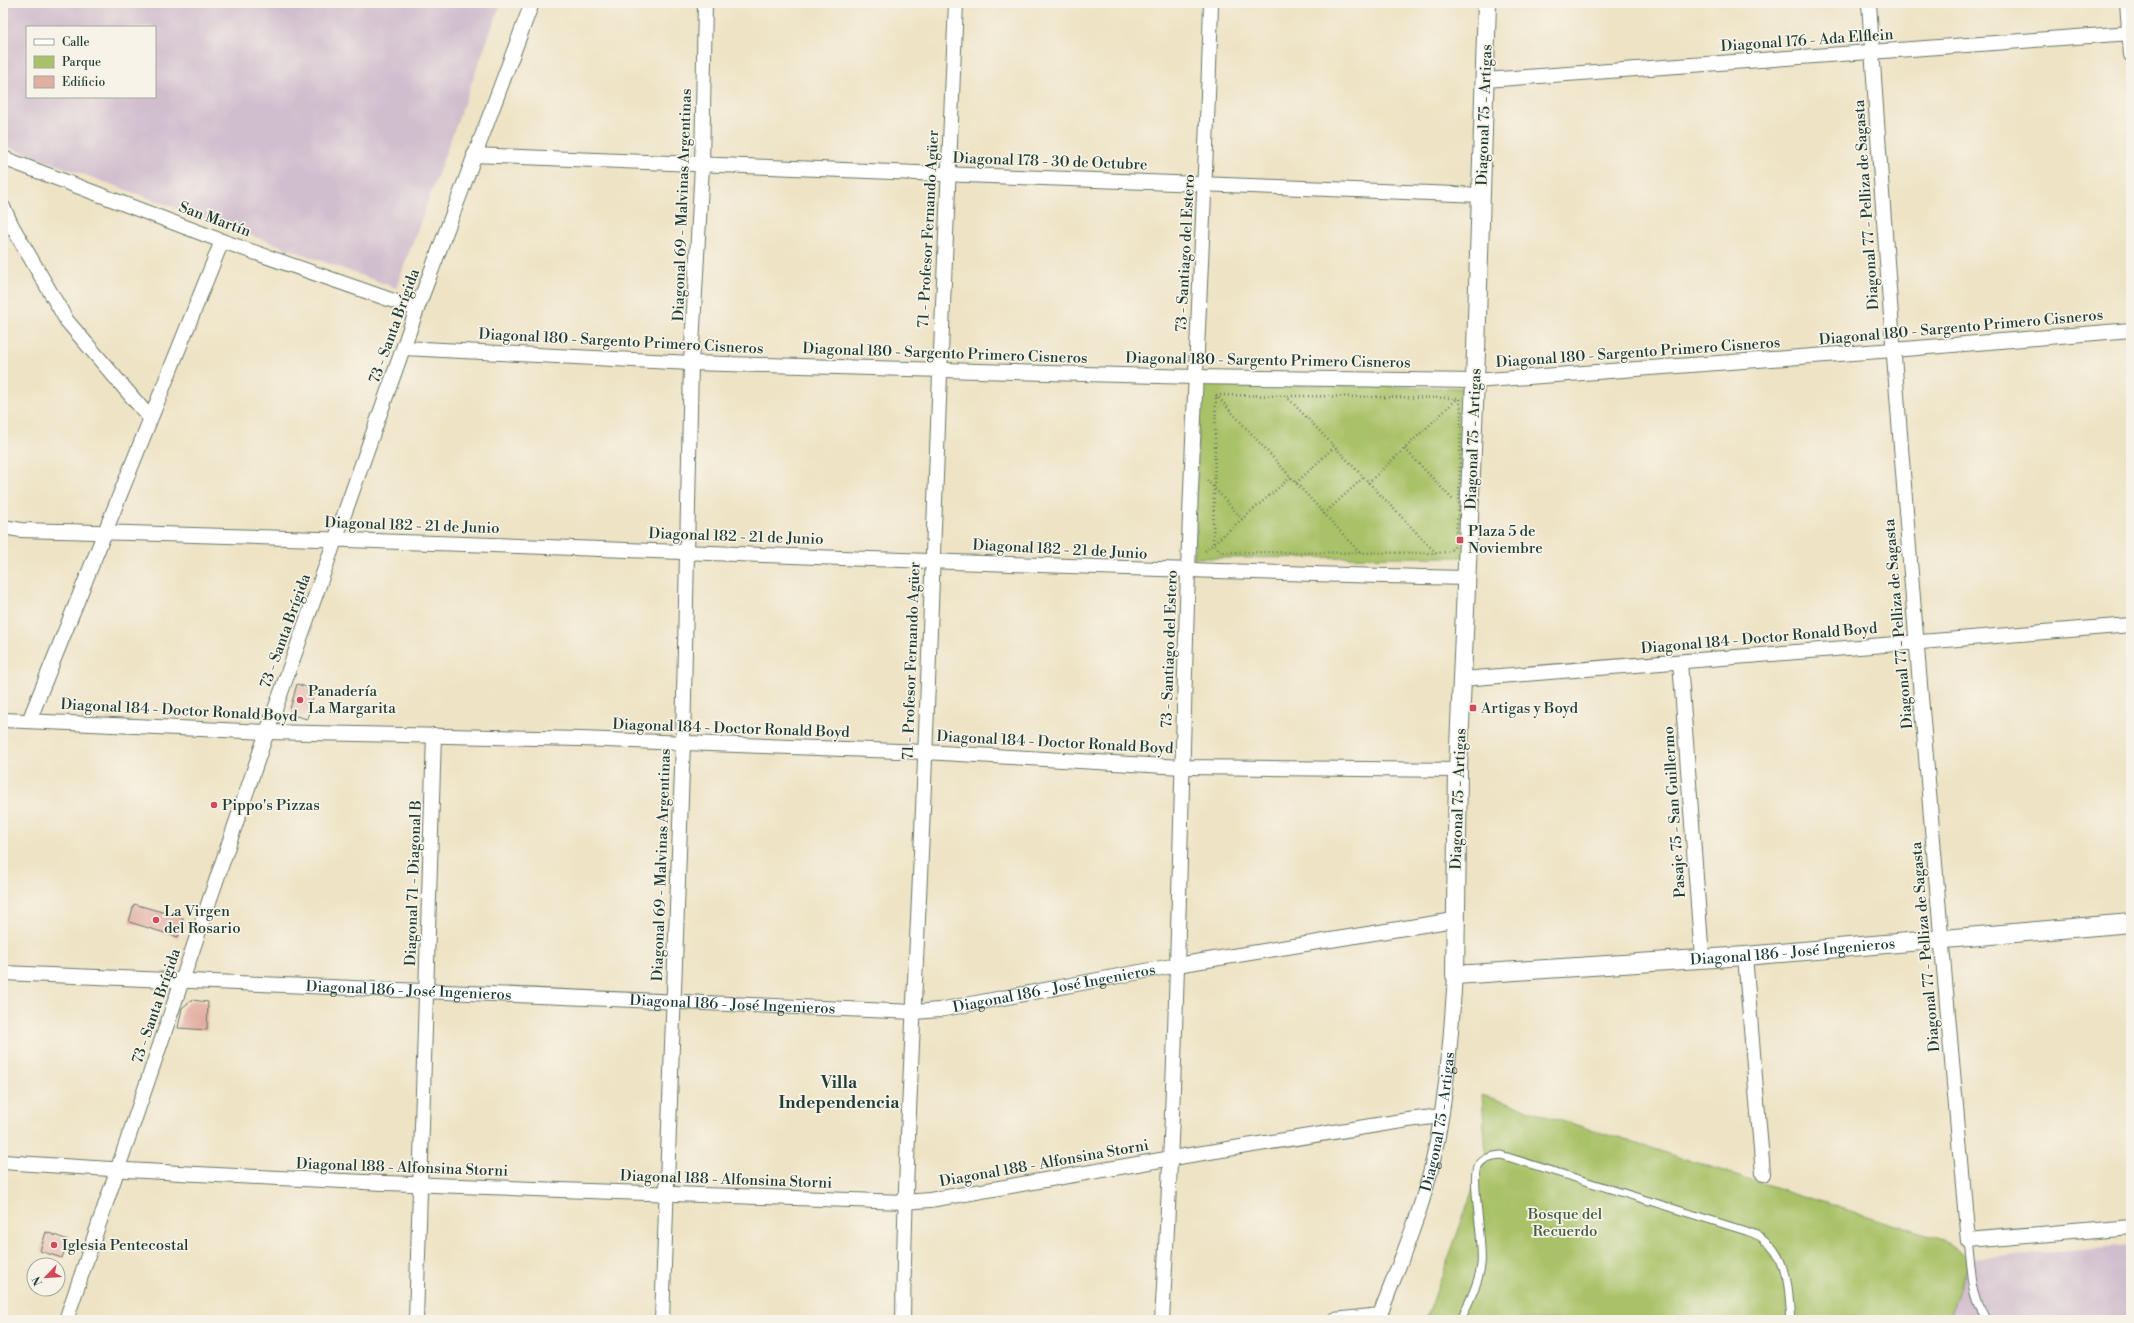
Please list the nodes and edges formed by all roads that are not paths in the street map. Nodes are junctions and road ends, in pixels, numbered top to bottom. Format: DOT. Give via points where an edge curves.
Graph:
graph roads {
  1 [pos="532,3"];
  2 [pos="705,3"];
  3 [pos="956,3"];
  4 [pos="1211,3"];
  5 [pos="1487,3"];
  6 [pos="1869,3"];
  7 [pos="2127,3"];
  8 [pos="2130,33"];
  9 [pos="1872,52"];
  10 [pos="2131,55"];
  11 [pos="1485,80"];
  12 [pos="474,155"];
  13 [pos="3,158"];
  14 [pos="702,166"];
  15 [pos="948,175"];
  16 [pos="1206,182"];
  17 [pos="1481,195"];
  18 [pos="3,207"];
  19 [pos="222,241"];
  20 [pos="417,309"];
  21 [pos="2131,330"];
  22 [pos="404,348"];
  23 [pos="1893,350"];
  24 [pos="692,363"];
  25 [pos="939,369"];
  26 [pos="1195,377"];
  27 [pos="1475,381"];
  28 [pos="150,418"];
  29 [pos="3,527"];
  30 [pos="106,532"];
  31 [pos="336,540"];
  32 [pos="686,551"];
  33 [pos="932,560"];
  34 [pos="1188,572"];
  35 [pos="1467,578"];
  36 [pos="2131,625"];
  37 [pos="1917,643"];
  38 [pos="1680,662"];
  39 [pos="1462,679"];
  40 [pos="3,720"];
  41 [pos="30,721"];
  42 [pos="267,732"];
  43 [pos="434,735"];
  44 [pos="683,743"];
  45 [pos="926,752"];
  46 [pos="1182,767"];
  47 [pos="1458,770"];
  48 [pos="1454,920"];
  49 [pos="2131,923"];
  50 [pos="1940,940"];
  51 [pos="1745,956"];
  52 [pos="1702,958"];
  53 [pos="1177,965"];
  54 [pos="3,974"];
  55 [pos="1454,975"];
  56 [pos="182,982"];
  57 [pos="427,993"];
  58 [pos="673,1001"];
  59 [pos="915,1012"];
  60 [pos="1441,1116"];
  61 [pos="1172,1158"];
  62 [pos="3,1162"];
  63 [pos="117,1170"];
  64 [pos="1763,1174"];
  65 [pos="419,1186"];
  66 [pos="666,1193"];
  67 [pos="904,1202"];
  68 [pos="2131,1227"];
  69 [pos="1968,1241"];
  70 [pos="1379,1318"];
  71 [pos="66,1320"];
  72 [pos="416,1320"];
  73 [pos="662,1320"];
  74 [pos="903,1320"];
  75 [pos="1162,1320"];
  76 [pos="1334,1320"];
  77 [pos="1461,1320"];
  78 [pos="1790,1320"];
  79 [pos="1989,1320"];
  1 -- 12 [label="street, 73 - Santa Brígida"];
  2 -- 14 [label="street, Diagonal 69 - Malvinas Argentinas"];
  3 -- 15 [label="street, 71 - Profesor Fernando Agüer"];
  4 -- 16 [label="street, 73 - Santiago del Estero"];
  5 -- 11 [label="street, Diagonal 75 - Artigas"];
  6 -- 9 [label="street, Diagonal 77 - Pelliza de Sagasta"];
  7 -- 8 [label="street"];
  8 -- 9 [label="street, Diagonal 176 - Ada Elflein"];
  8 -- 10 [label="street"];
  9 -- 11 [label="street, Diagonal 176 - Ada Elflein"];
  9 -- 23 [label="street, Diagonal 77 - Pelliza de Sagasta"];
  11 -- 17 [label="street, Diagonal 75 - Artigas"];
  12 -- 14 [label="street, Diagonal 178 - 30 de Octubre"];
  12 -- 20 [label="street, 73 - Santa Brígida"];
  13 -- 19 [label="street, San Martín"];
  14 -- 15 [label="street, Diagonal 178 - 30 de Octubre"];
  14 -- 24 [label="street, Diagonal 69 - Malvinas Argentinas"];
  15 -- 16 [label="street, Diagonal 178 - 30 de Octubre"];
  15 -- 25 [label="street, 71 - Profesor Fernando Agüer"];
  16 -- 17 [label="street, Diagonal 178 - 30 de Octubre"];
  16 -- 26 [label="street, 73 - Santiago del Estero"];
  17 -- 27 [label="street, Diagonal 75 - Artigas"];
  18 -- 28 [label="street" via="68,321 83,342"];
  19 -- 20 [label="street, San Martín"];
  19 -- 28 [label="street"];
  20 -- 22 [label="street, 73 - Santa Brígida"];
  21 -- 23 [label="street, Diagonal 180 - Sargento Primero Cisneros"];
  22 -- 24 [label="street, Diagonal 180 - Sargento Primero Cisneros"];
  22 -- 31 [label="street, 73 - Santa Brígida"];
  23 -- 27 [label="street, Diagonal 180 - Sargento Primero Cisneros"];
  23 -- 37 [label="street, Diagonal 77 - Pelliza de Sagasta"];
  24 -- 25 [label="street, Diagonal 180 - Sargento Primero Cisneros"];
  24 -- 32 [label="street, Diagonal 69 - Malvinas Argentinas"];
  25 -- 26 [label="street, Diagonal 180 - Sargento Primero Cisneros"];
  25 -- 33 [label="street, 71 - Profesor Fernando Agüer"];
  26 -- 27 [label="street, Diagonal 180 - Sargento Primero Cisneros"];
  26 -- 34 [label="street, 73 - Santiago del Estero"];
  27 -- 35 [label="street, Diagonal 75 - Artigas"];
  28 -- 30 [label="street"];
  29 -- 30 [label="street, Diagonal 182 - 21 de Junio" via="21,530"];
  30 -- 31 [label="street, Diagonal 182 - 21 de Junio"];
  30 -- 41 [label="street"];
  31 -- 32 [label="street, Diagonal 182 - 21 de Junio"];
  31 -- 42 [label="street, 73 - Santa Brígida"];
  32 -- 33 [label="street, Diagonal 182 - 21 de Junio"];
  32 -- 44 [label="street, Diagonal 69 - Malvinas Argentinas"];
  33 -- 34 [label="street, Diagonal 182 - 21 de Junio"];
  33 -- 45 [label="street, 71 - Profesor Fernando Agüer"];
  34 -- 35 [label="street, Diagonal 182 - 21 de Junio"];
  34 -- 46 [label="street, 73 - Santiago del Estero"];
  35 -- 39 [label="street, Diagonal 75 - Artigas"];
  36 -- 37 [label="street, Diagonal 184 - Doctor Ronald Boyd"];
  37 -- 38 [label="street, Diagonal 184 - Doctor Ronald Boyd"];
  37 -- 50 [label="street, Diagonal 77 - Pelliza de Sagasta"];
  38 -- 39 [label="street, Diagonal 184 - Doctor Ronald Boyd"];
  38 -- 52 [label="street, Pasaje 75 - San Guillermo"];
  39 -- 47 [label="street, Diagonal 75 - Artigas"];
  40 -- 41 [label="street, Diagonal 184 - Doctor Ronald Boyd"];
  41 -- 42 [label="street, Diagonal 184 - Doctor Ronald Boyd"];
  42 -- 43 [label="street, Diagonal 184 - Doctor Ronald Boyd"];
  42 -- 56 [label="street, 73 - Santa Brígida"];
  43 -- 44 [label="street, Diagonal 184 - Doctor Ronald Boyd"];
  43 -- 57 [label="street, Diagonal 71 - Diagonal B"];
  44 -- 45 [label="street, Diagonal 184 - Doctor Ronald Boyd"];
  44 -- 58 [label="street, Diagonal 69 - Malvinas Argentinas"];
  45 -- 46 [label="street, Diagonal 184 - Doctor Ronald Boyd"];
  45 -- 59 [label="street, 71 - Profesor Fernando Agüer"];
  46 -- 47 [label="street, Diagonal 184 - Doctor Ronald Boyd"];
  46 -- 53 [label="street, 73 - Santiago del Estero"];
  47 -- 48 [label="street, Diagonal 75 - Artigas"];
  48 -- 53 [label="street, Diagonal 186 - José Ingenieros"];
  48 -- 55 [label="street, Diagonal 75 - Artigas"];
  49 -- 50 [label="street, Diagonal 186 - José Ingenieros"];
  50 -- 51 [label="street, Diagonal 186 - José Ingenieros"];
  50 -- 69 [label="street, Diagonal 77 - Pelliza de Sagasta"];
  51 -- 52 [label="street, Diagonal 186 - José Ingenieros"];
  51 -- 64 [label="street"];
  52 -- 55 [label="street, Diagonal 186 - José Ingenieros"];
  53 -- 59 [label="street, Diagonal 186 - José Ingenieros" via="939,1010"];
  53 -- 61 [label="street, 73 - Santiago del Estero"];
  54 -- 56 [label="street, Diagonal 186 - José Ingenieros"];
  55 -- 60 [label="street, Diagonal 75 - Artigas" via="1448,1080"];
  56 -- 57 [label="street, Diagonal 186 - José Ingenieros"];
  56 -- 63 [label="street, 73 - Santa Brígida"];
  57 -- 58 [label="street, Diagonal 186 - José Ingenieros"];
  57 -- 65 [label="street, Diagonal 71 - Diagonal B"];
  58 -- 59 [label="street, Diagonal 186 - José Ingenieros"];
  58 -- 66 [label="street, Diagonal 69 - Malvinas Argentinas"];
  59 -- 67 [label="street, 71 - Profesor Fernando Agüer"];
  60 -- 61 [label="street, Diagonal 188 - Alfonsina Storni"];
  60 -- 70 [label="street, Diagonal 75 - Artigas" via="1434,1157 1406,1250"];
  61 -- 67 [label="street, Diagonal 188 - Alfonsina Storni" via="930,1200"];
  61 -- 75 [label="street, 73 - Santiago del Estero"];
  62 -- 63 [label="street, Diagonal 188 - Alfonsina Storni"];
  63 -- 65 [label="street, Diagonal 188 - Alfonsina Storni"];
  63 -- 71 [label="street, 73 - Santa Brígida"];
  65 -- 66 [label="street, Diagonal 188 - Alfonsina Storni"];
  65 -- 72 [label="street, Diagonal 71 - Diagonal B"];
  66 -- 67 [label="street, Diagonal 188 - Alfonsina Storni"];
  66 -- 73 [label="street, Diagonal 69 - Malvinas Argentinas"];
  67 -- 74 [label="street, 71 - Profesor Fernando Agüer"];
  68 -- 69 [label="street"];
  69 -- 79 [label="lane" via="1977,1304"];
  70 -- 76 [label="street"];
  77 -- 78 [label="lane" via="1481,1267 1483,1250 1476,1191 1477,1168 1485,1159 1501,1155 1746,1231 1763,1239 1775,1252 1785,1272"];
}
